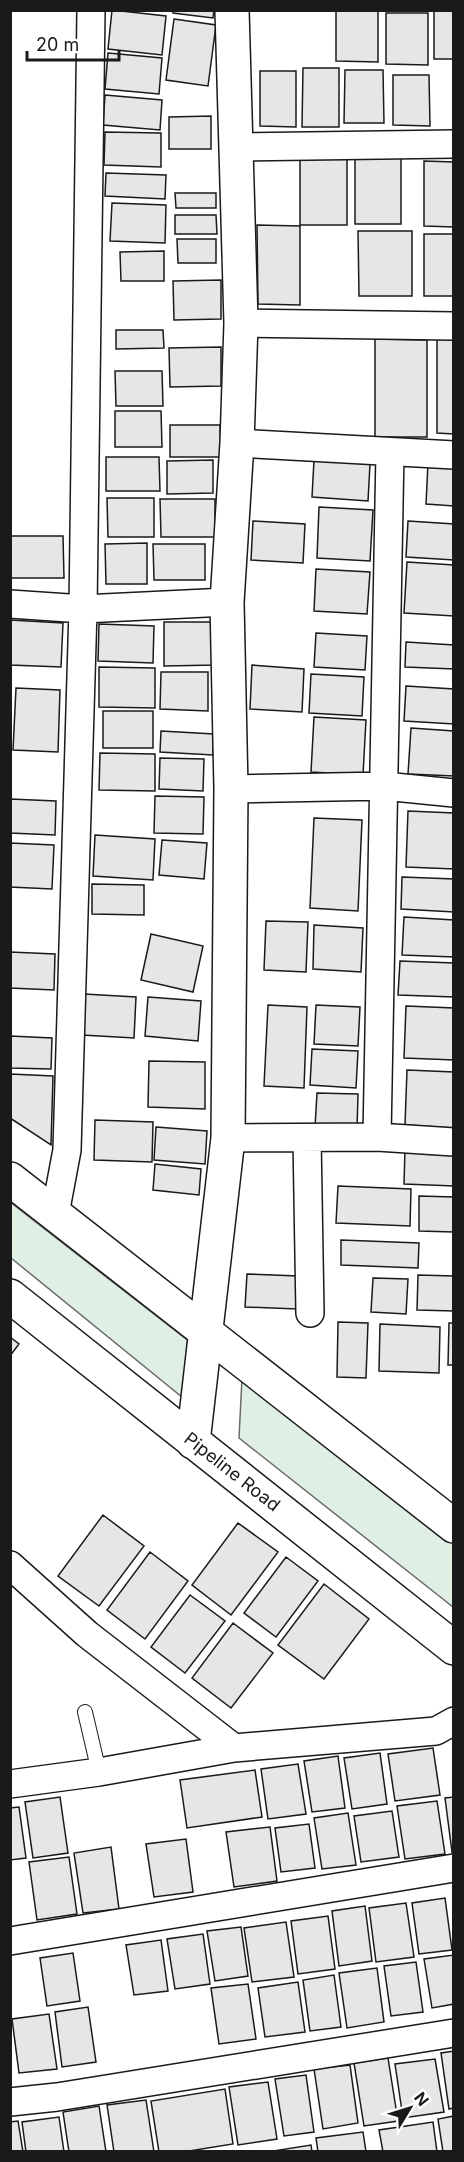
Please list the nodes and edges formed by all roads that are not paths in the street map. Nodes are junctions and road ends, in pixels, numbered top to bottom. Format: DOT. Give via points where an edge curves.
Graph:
graph roads {
  1 [pos="91,10"];
  2 [pos="232,10"];
  3 [pos="453,144"];
  4 [pos="237,147"];
  5 [pos="241,323"];
  6 [pos="453,326"];
  7 [pos="237,443"];
  8 [pos="390,452"];
  9 [pos="453,455"];
  10 [pos="227,602"];
  11 [pos="10,604"];
  12 [pos="82,609"];
  13 [pos="384,786"];
  14 [pos="231,789"];
  15 [pos="453,794"];
  16 [pos="377,1137"];
  17 [pos="228,1138"];
  18 [pos="308,1138"];
  19 [pos="453,1142"];
  20 [pos="10,1179"];
  21 [pos="55,1214"];
  22 [pos="10,1296"];
  23 [pos="310,1313"];
  24 [pos="205,1332"];
  25 [pos="193,1442"];
  26 [pos="453,1526"];
  27 [pos="10,1565"];
  28 [pos="453,1648"];
  29 [pos="85,1712"];
  30 [pos="453,1721"];
  31 [pos="234,1748"];
  32 [pos="99,1772"];
  33 [pos="10,1784"];
  34 [pos="453,1868"];
  35 [pos="10,1941"];
  36 [pos="453,2033"];
  37 [pos="10,2102"];
  1 -- 12 [label="street"];
  2 -- 4 [label="street"];
  3 -- 4 [label="street"];
  4 -- 5 [label="street"];
  5 -- 6 [label="street"];
  5 -- 7 [label="street"];
  7 -- 8 [label="street"];
  7 -- 10 [label="street"];
  8 -- 9 [label="street"];
  8 -- 13 [label="street"];
  10 -- 12 [label="street"];
  10 -- 14 [label="street"];
  11 -- 12 [label="street"];
  12 -- 21 [label="street" via="67,1150"];
  13 -- 14 [label="street"];
  13 -- 15 [label="street"];
  13 -- 16 [label="street"];
  14 -- 17 [label="street"];
  16 -- 18 [label="street"];
  16 -- 19 [label="street"];
  17 -- 18 [label="street"];
  17 -- 24 [label="street"];
  18 -- 23 [label="street"];
  20 -- 21 [label="street"];
  21 -- 24 [label="street"];
  22 -- 25 [label="street, Pipeline Road"];
  24 -- 25 [label="street"];
  24 -- 26 [label="street"];
  25 -- 28 [label="street, Pipeline Road"];
  27 -- 31 [label="street" via="87,1634"];
  29 -- 32 [label="lane"];
  30 -- 31 [label="street" via="436,1731"];
  31 -- 32 [label="street"];
  32 -- 33 [label="street"];
  34 -- 35 [label="street"];
  36 -- 37 [label="street"];
}
